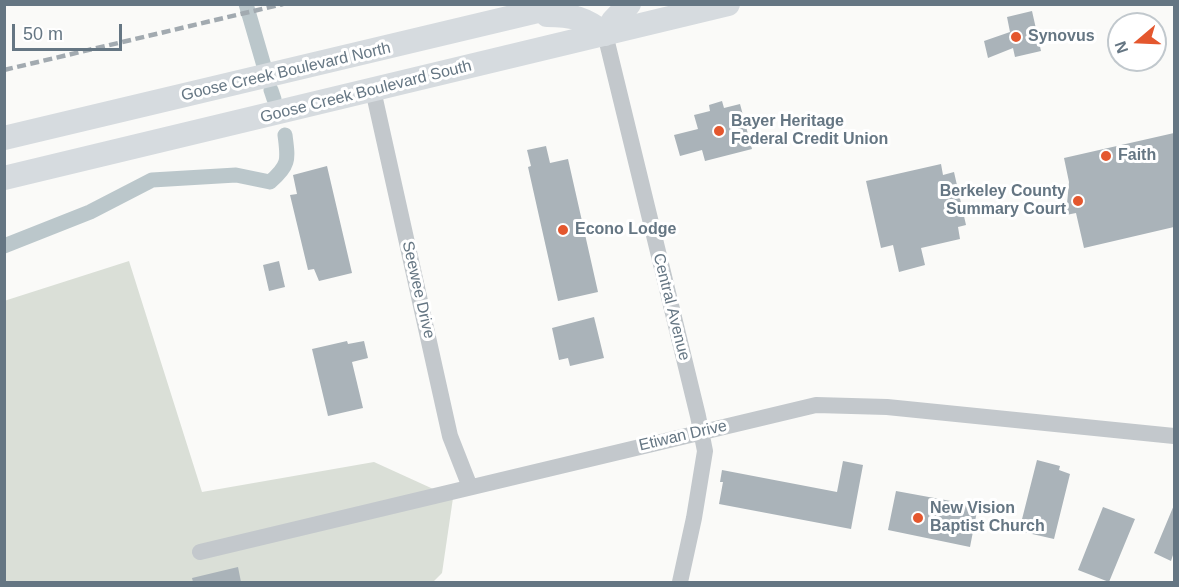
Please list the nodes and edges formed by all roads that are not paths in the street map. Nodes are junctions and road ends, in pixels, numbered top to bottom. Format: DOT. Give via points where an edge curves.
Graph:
graph roads {
  1 [pos="567,4"];
  2 [pos="628,4"];
  3 [pos="728,4"];
  4 [pos="521,15"];
  5 [pos="605,34"];
  6 [pos="373,90"];
  7 [pos="4,138"];
  8 [pos="4,178"];
  9 [pos="701,432"];
  10 [pos="1174,436"];
  11 [pos="470,487"];
  12 [pos="200,552"];
  13 [pos="680,582"];
  1 -- 4 [label="highway, Goose Creek Boulevard North"];
  2 -- 5 [label="highway"];
  3 -- 5 [label="highway, Goose Creek Boulevard South"];
  4 -- 5 [label="highway" via="574,16"];
  4 -- 7 [label="highway, Goose Creek Boulevard North"];
  5 -- 6 [label="highway, Goose Creek Boulevard South"];
  5 -- 9 [label="street, Central Avenue"];
  6 -- 8 [label="highway, Goose Creek Boulevard South"];
  6 -- 11 [label="street, Seewee Drive" via="450,436"];
  9 -- 10 [label="street, Etiwan Drive" via="816,405 887,406"];
  9 -- 11 [label="street, Etiwan Drive"];
  9 -- 13 [label="street, Central Avenue" via="705,451"];
  11 -- 12 [label="street, Etiwan Drive"];
}
